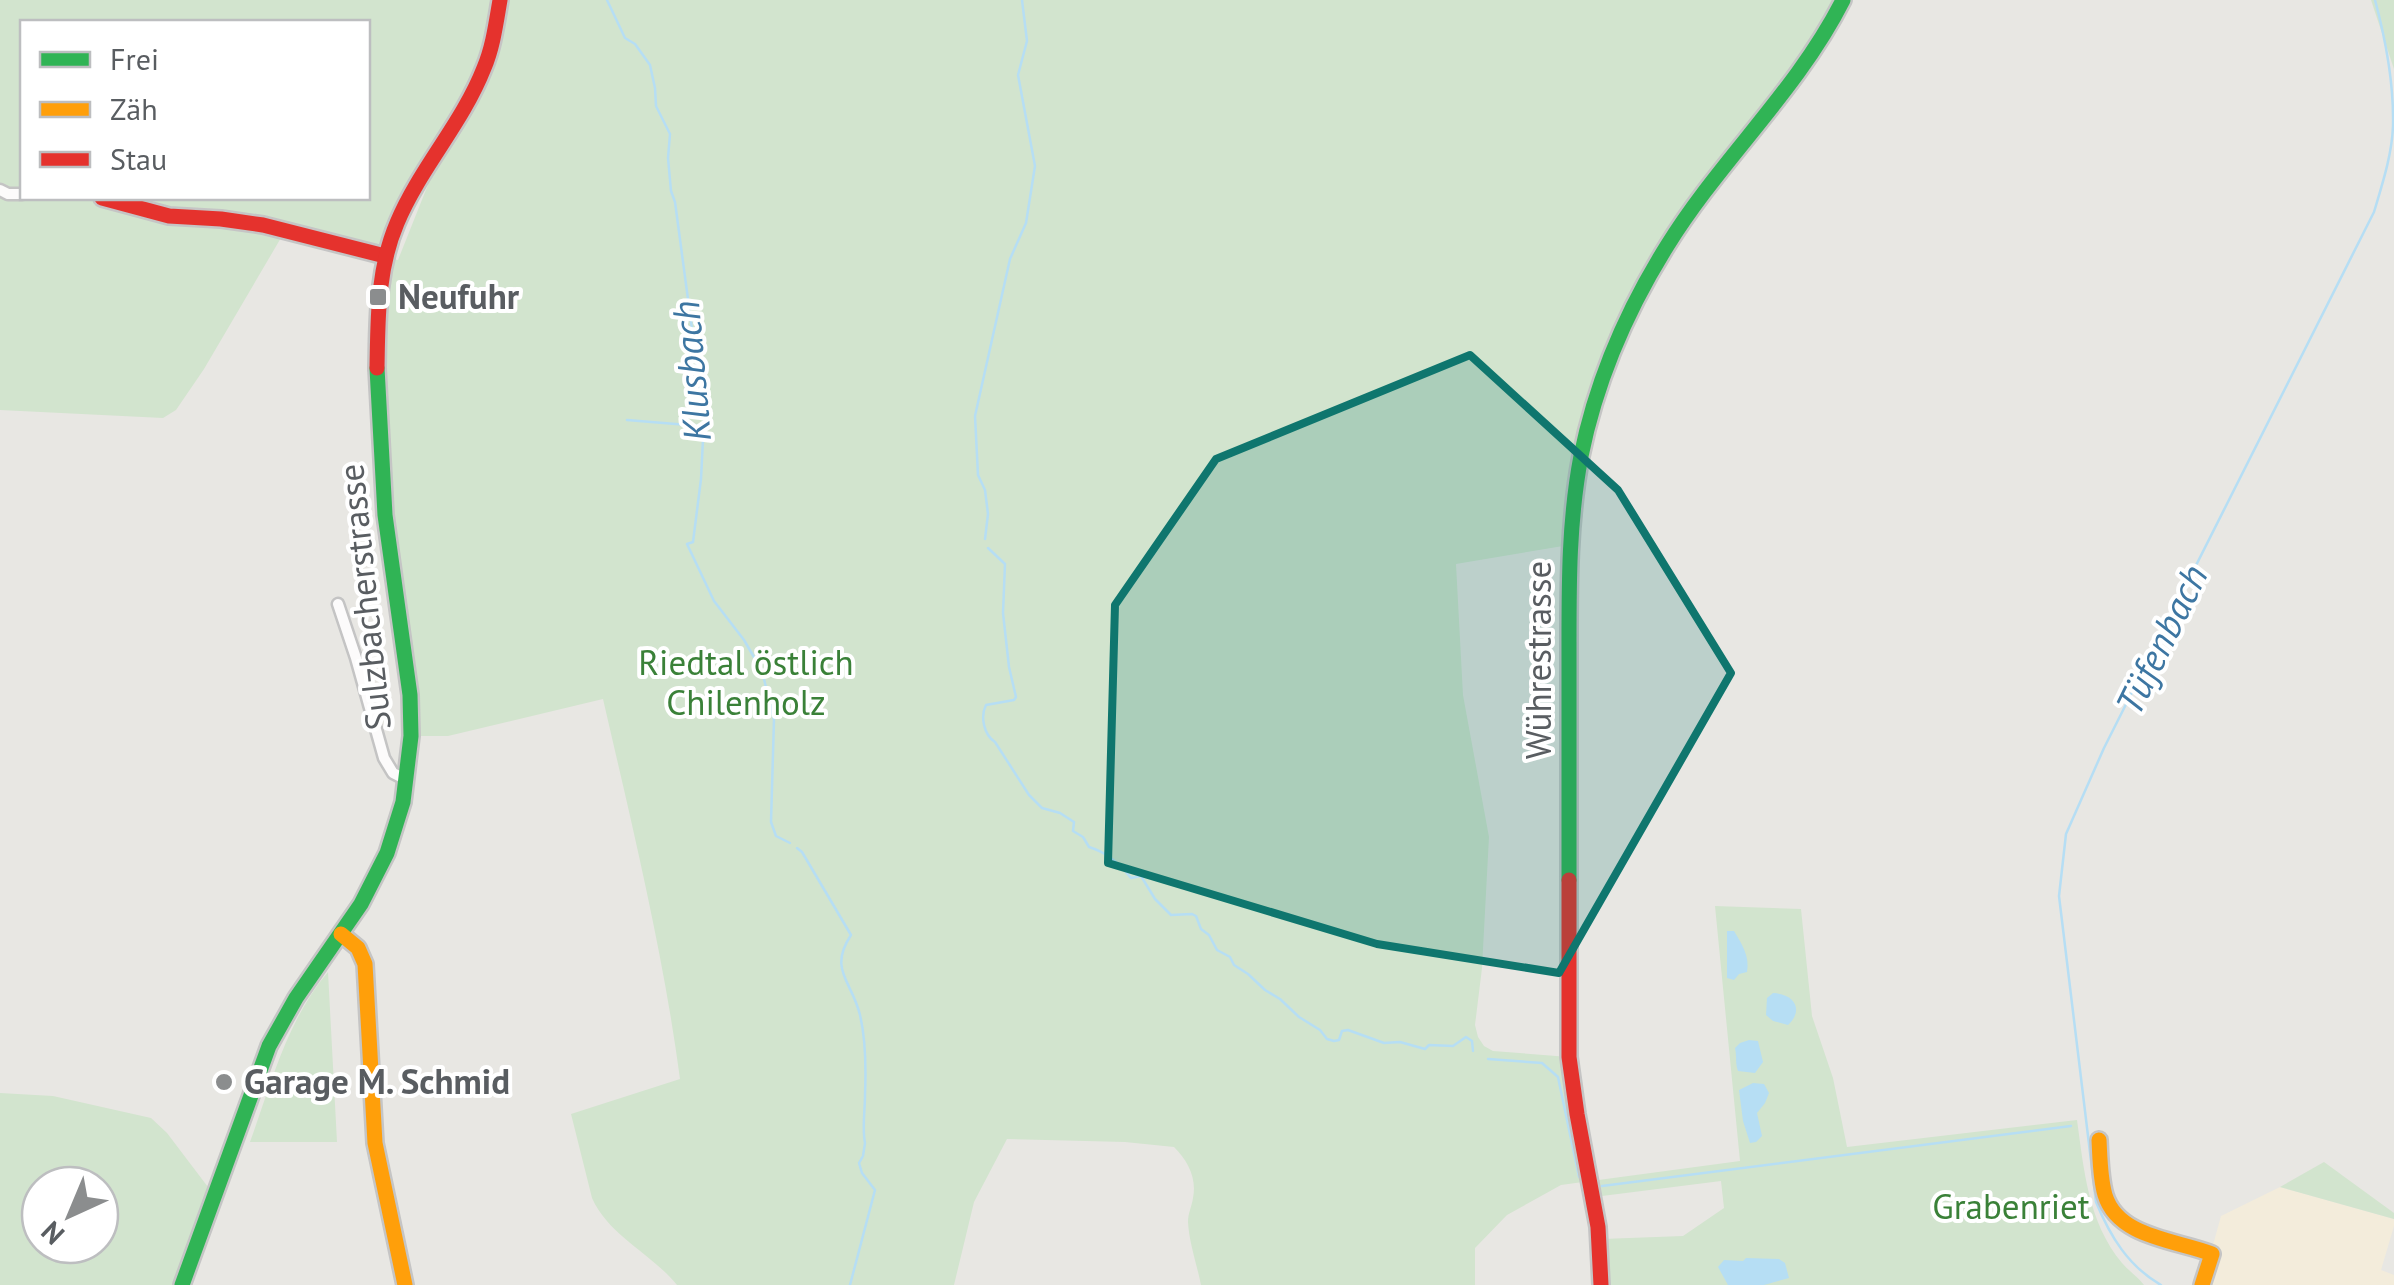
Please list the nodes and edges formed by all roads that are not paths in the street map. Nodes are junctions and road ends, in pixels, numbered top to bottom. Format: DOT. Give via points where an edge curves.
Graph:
graph roads {
  1 [pos="500,0"];
  2 [pos="1843,0"];
  3 [pos="109,200"];
  4 [pos="386,256"];
  5 [pos="338,604"];
  6 [pos="407,780"];
  7 [pos="341,934"];
  8 [pos="2100,1140"];
  9 [pos="182,1285"];
  10 [pos="404,1285"];
  11 [pos="1601,1285"];
  12 [pos="2202,1285"];
  1 -- 4 [label="street, Sulzbacherstrasse" via="485,67 408,198"];
  2 -- 11 [label="street, Wührestrasse" via="1786,91 1651,270 1606,371 1578,476 1569,545 1569,1057 1602,1239"];
  3 -- 4 [label="street"];
  4 -- 6 [label="street, Sulzbacherstrasse" via="376,324 380,444 410,695"];
  5 -- 6 [label="street" via="384,758"];
  6 -- 7 [label="street, Sulzbacherstrasse" via="387,852"];
  7 -- 9 [label="street, Sulzbacherstrasse" via="269,1046"];
  7 -- 10 [label="street" via="365,964 375,1142"];
  8 -- 12 [label="street" via="2101,1171 2115,1216 2212,1254"];
}
